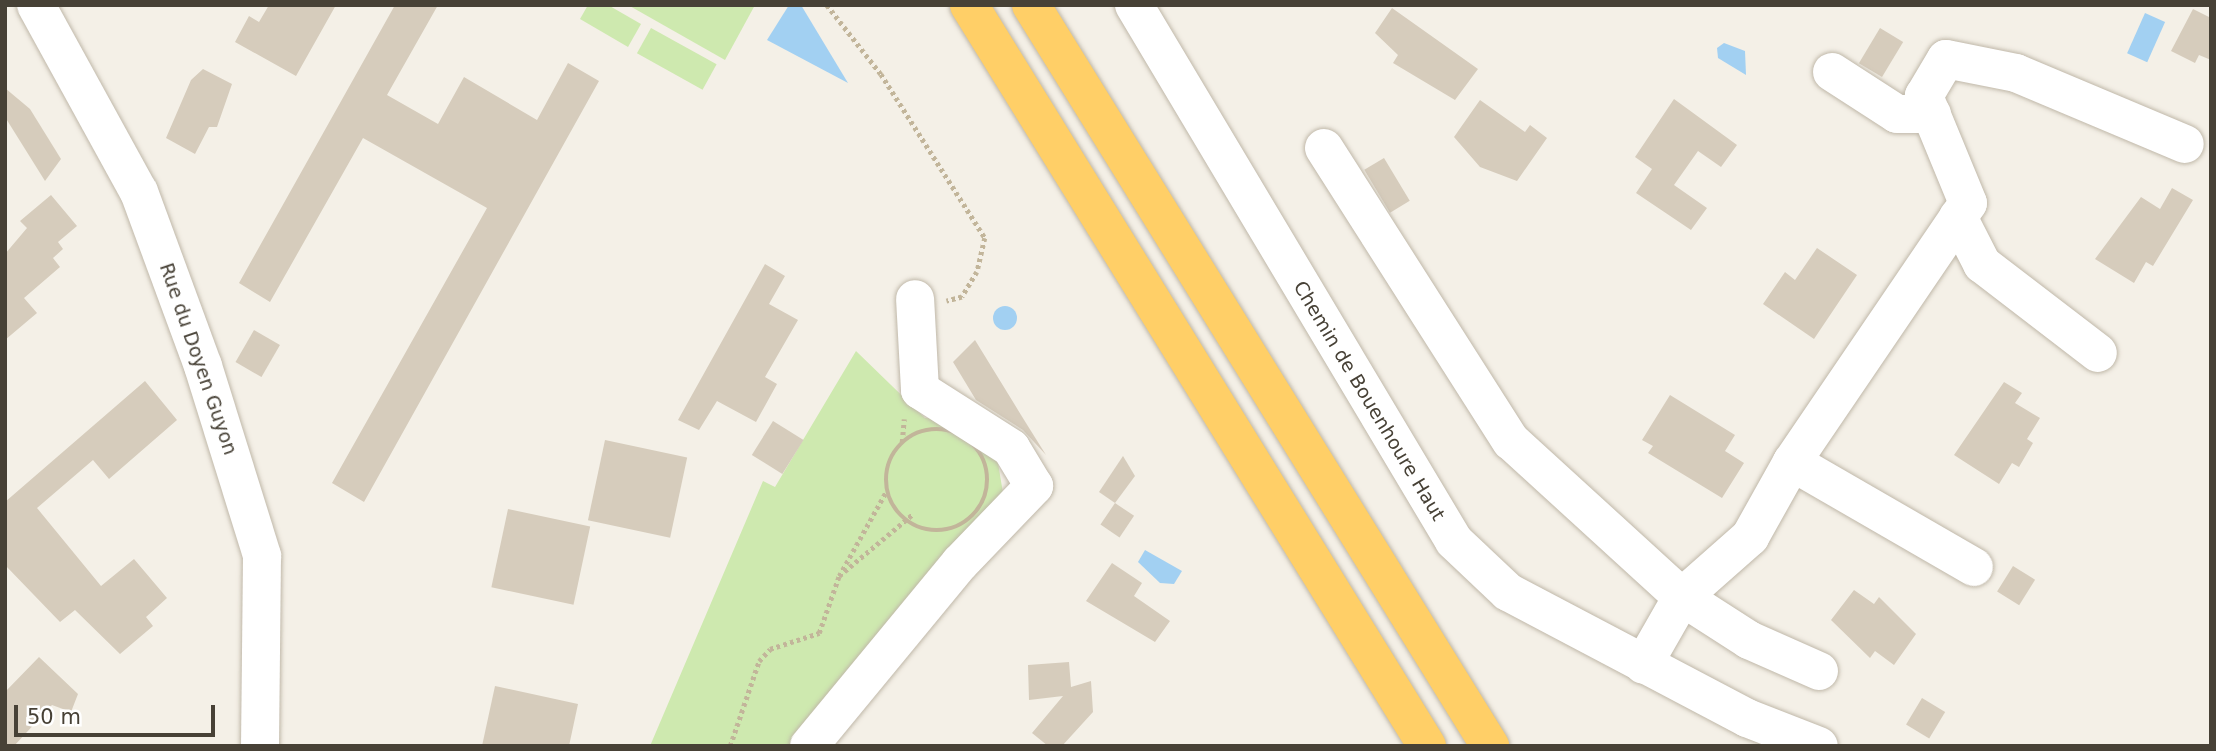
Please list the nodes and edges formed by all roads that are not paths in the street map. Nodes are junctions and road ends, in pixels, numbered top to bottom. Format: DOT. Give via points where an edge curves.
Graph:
graph roads {
  1 [pos="36,5"];
  2 [pos="969,5"];
  3 [pos="1031,5"];
  4 [pos="1134,5"];
  5 [pos="1832,72"];
  6 [pos="1932,114"];
  7 [pos="2185,144"];
  8 [pos="1324,148"];
  9 [pos="1958,217"];
  10 [pos="1934,253"];
  11 [pos="916,304"];
  12 [pos="1792,462"];
  13 [pos="1974,567"];
  14 [pos="1682,597"];
  15 [pos="1643,666"];
  16 [pos="1819,671"];
  17 [pos="259,744"];
  18 [pos="809,746"];
  19 [pos="1427,746"];
  20 [pos="1490,746"];
  21 [pos="1819,746"];
  1 -- 17 [label="street, Rue du Doyen Guyon" via="139,192 203,366 258,543"];
  2 -- 19 [label="highway"];
  3 -- 20 [label="highway"];
  4 -- 15 [label="street, Chemin de Bouenhoure Haut" via="1454,541 1508,592"];
  5 -- 6 [label="street" via="1897,114"];
  6 -- 7 [label="street" via="1924,96 1946,58 2016,73"];
  6 -- 9 [label="street" via="1968,203"];
  8 -- 14 [label="street" via="1511,441"];
  9 -- 10 [label="street"];
  9 -- 10 [label="street" via="1982,264 2090,361"];
  10 -- 12 [label="street"];
  11 -- 18 [label="street" via="920,390 1010,448 1034,486 960,563"];
  12 -- 13 [label="street"];
  12 -- 14 [label="street" via="1750,537"];
  14 -- 15 [label="street"];
  14 -- 16 [label="street" via="1749,640"];
  15 -- 21 [label="street, Chemin de Bouenhoure Haut" via="1746,718"];
}
